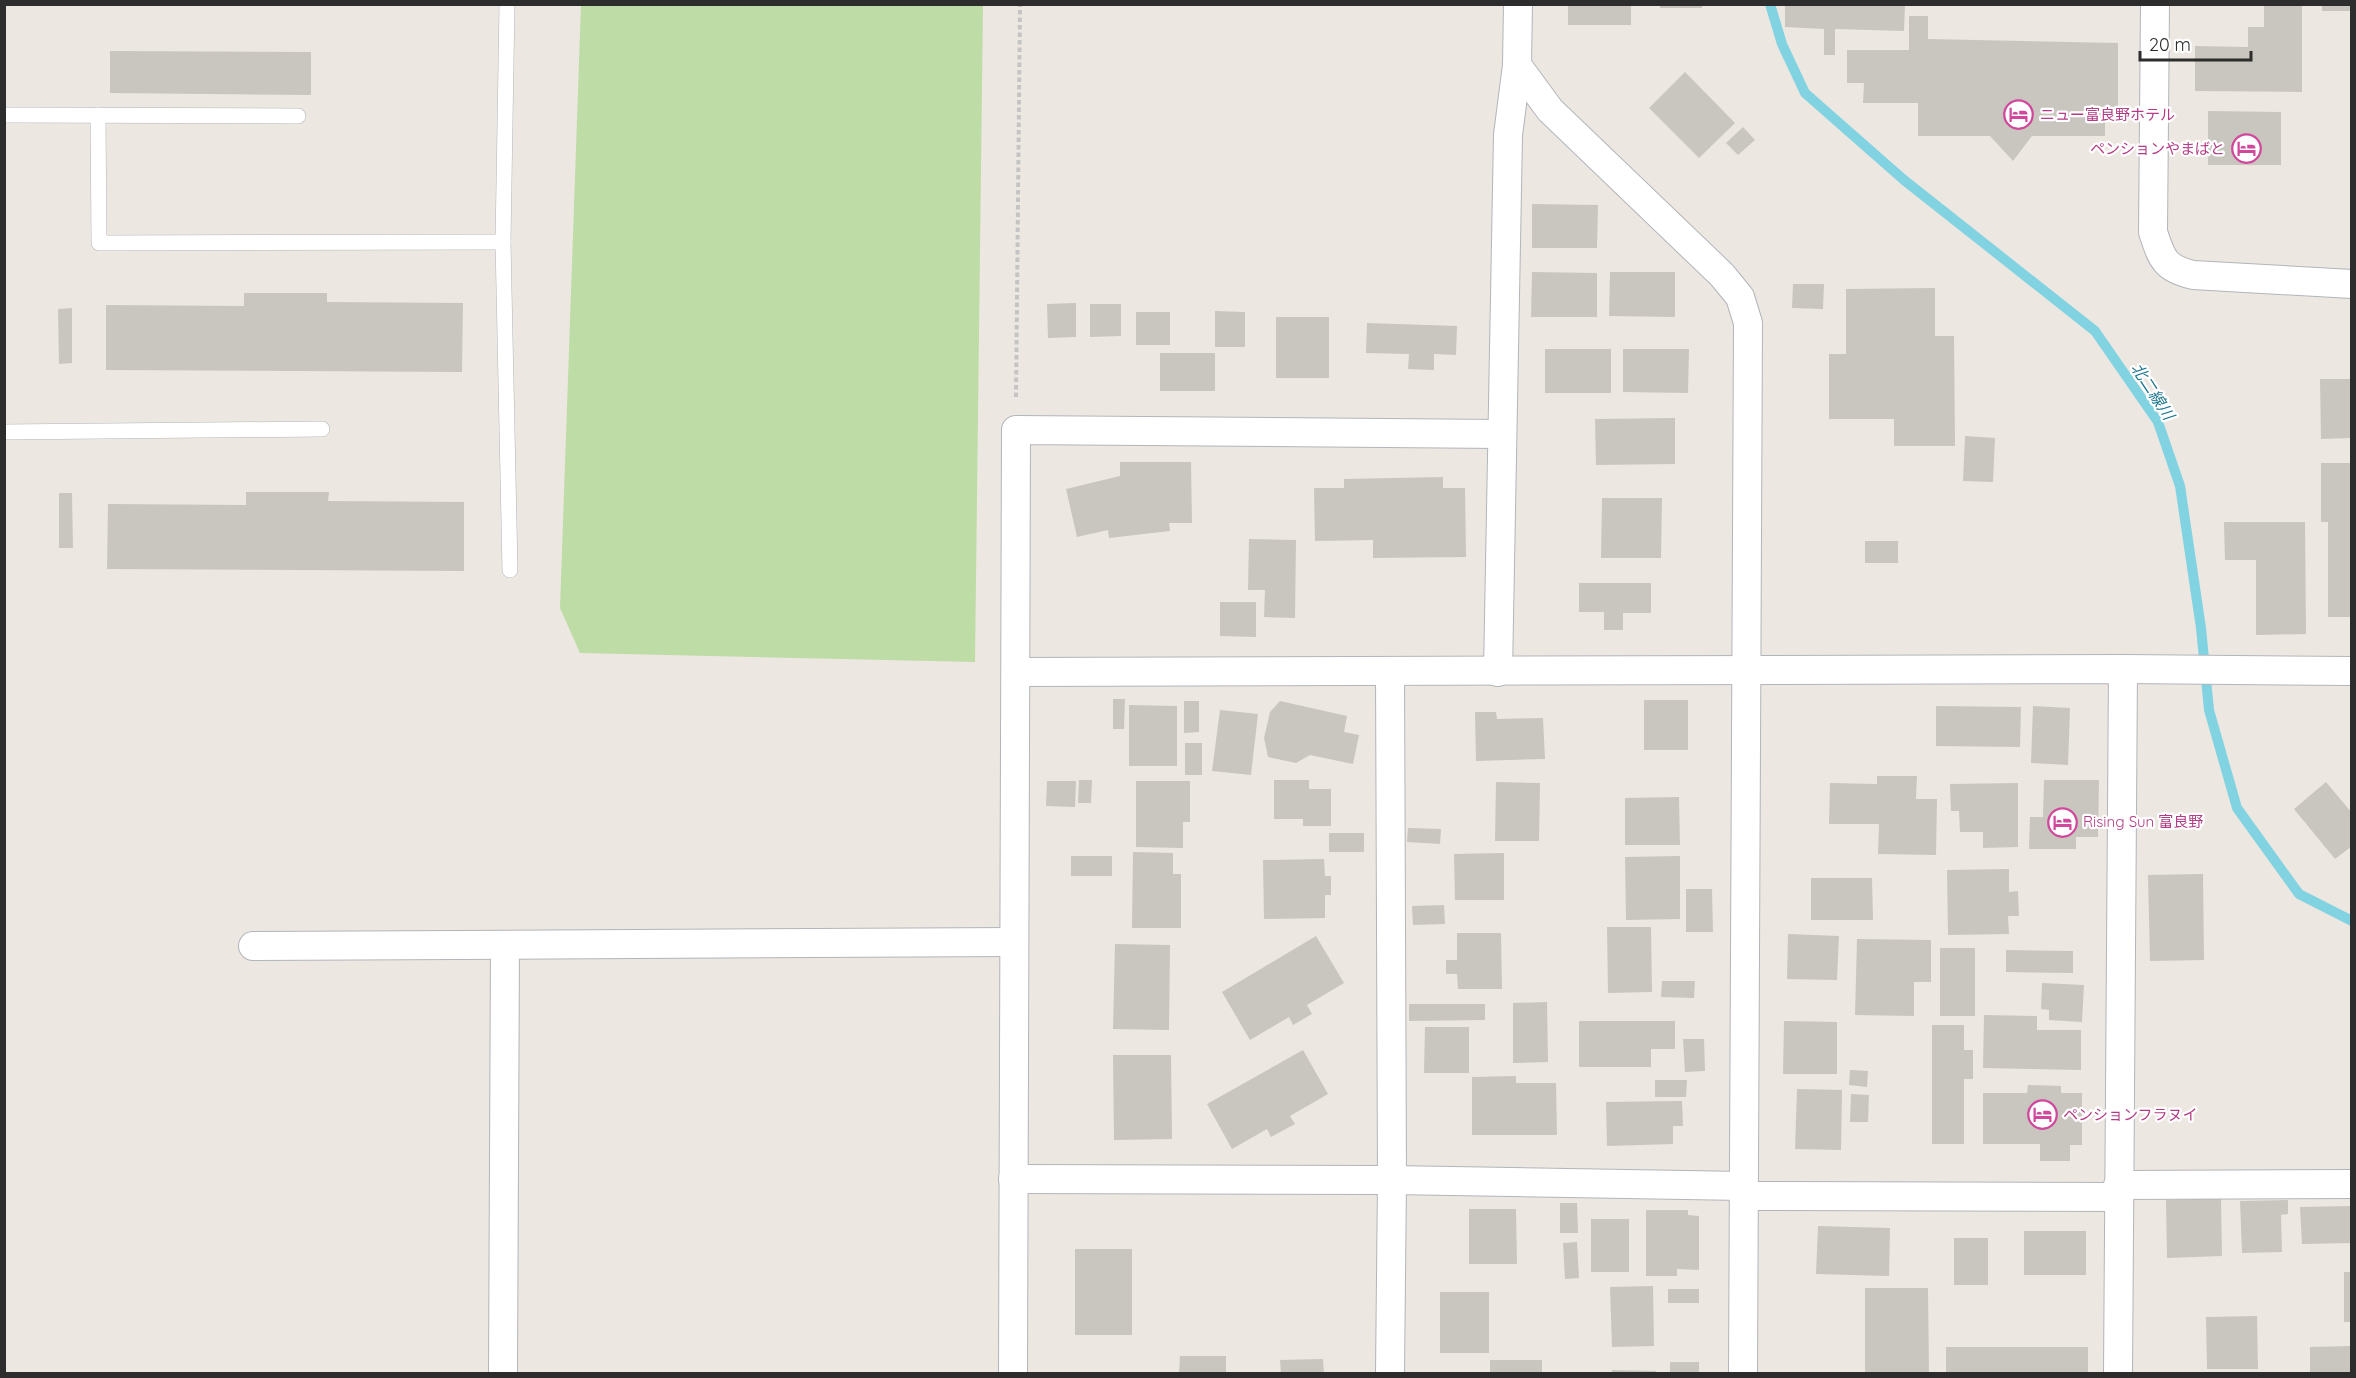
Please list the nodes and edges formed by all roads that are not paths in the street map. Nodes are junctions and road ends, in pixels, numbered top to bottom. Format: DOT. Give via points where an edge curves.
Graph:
graph roads {
  1 [pos="507,4"];
  2 [pos="1518,4"];
  3 [pos="2155,4"];
  4 [pos="1518,64"];
  5 [pos="4,115"];
  6 [pos="98,115"];
  7 [pos="298,116"];
  8 [pos="503,242"];
  9 [pos="2352,284"];
  10 [pos="322,429"];
  11 [pos="4,432"];
  12 [pos="1501,434"];
  13 [pos="510,570"];
  14 [pos="1746,669"];
  15 [pos="2123,669"];
  16 [pos="1390,671"];
  17 [pos="2352,671"];
  18 [pos="1017,672"];
  19 [pos="1498,672"];
  20 [pos="1014,942"];
  21 [pos="505,945"];
  22 [pos="253,946"];
  23 [pos="1012,1179"];
  24 [pos="1392,1180"];
  25 [pos="2352,1184"];
  26 [pos="1743,1191"];
  27 [pos="2118,1191"];
  28 [pos="503,1374"];
  29 [pos="1013,1374"];
  30 [pos="1390,1374"];
  31 [pos="1743,1374"];
  32 [pos="2118,1374"];
  1 -- 8 [label="lane"];
  2 -- 4 [label="street"];
  3 -- 9 [label="street" via="2153,232 2160,254 2174,270 2193,274"];
  4 -- 12 [label="street" via="1508,135"];
  4 -- 14 [label="street" via="1550,110 1722,274 1740,297 1748,323"];
  5 -- 6 [label="lane"];
  6 -- 7 [label="lane"];
  6 -- 8 [label="lane" via="99,243"];
  8 -- 13 [label="lane"];
  10 -- 11 [label="lane"];
  12 -- 18 [label="street" via="1016,430"];
  12 -- 19 [label="street"];
  14 -- 15 [label="street"];
  14 -- 19 [label="street"];
  14 -- 26 [label="street"];
  15 -- 17 [label="street"];
  15 -- 27 [label="street"];
  16 -- 18 [label="street"];
  16 -- 19 [label="street"];
  16 -- 24 [label="street"];
  18 -- 20 [label="street"];
  20 -- 21 [label="street"];
  20 -- 23 [label="street"];
  21 -- 22 [label="street"];
  21 -- 28 [label="street"];
  23 -- 24 [label="street"];
  23 -- 29 [label="street"];
  24 -- 26 [label="street"];
  24 -- 30 [label="street"];
  25 -- 27 [label="street"];
  26 -- 27 [label="street"];
  26 -- 31 [label="street"];
  27 -- 32 [label="street"];
}
